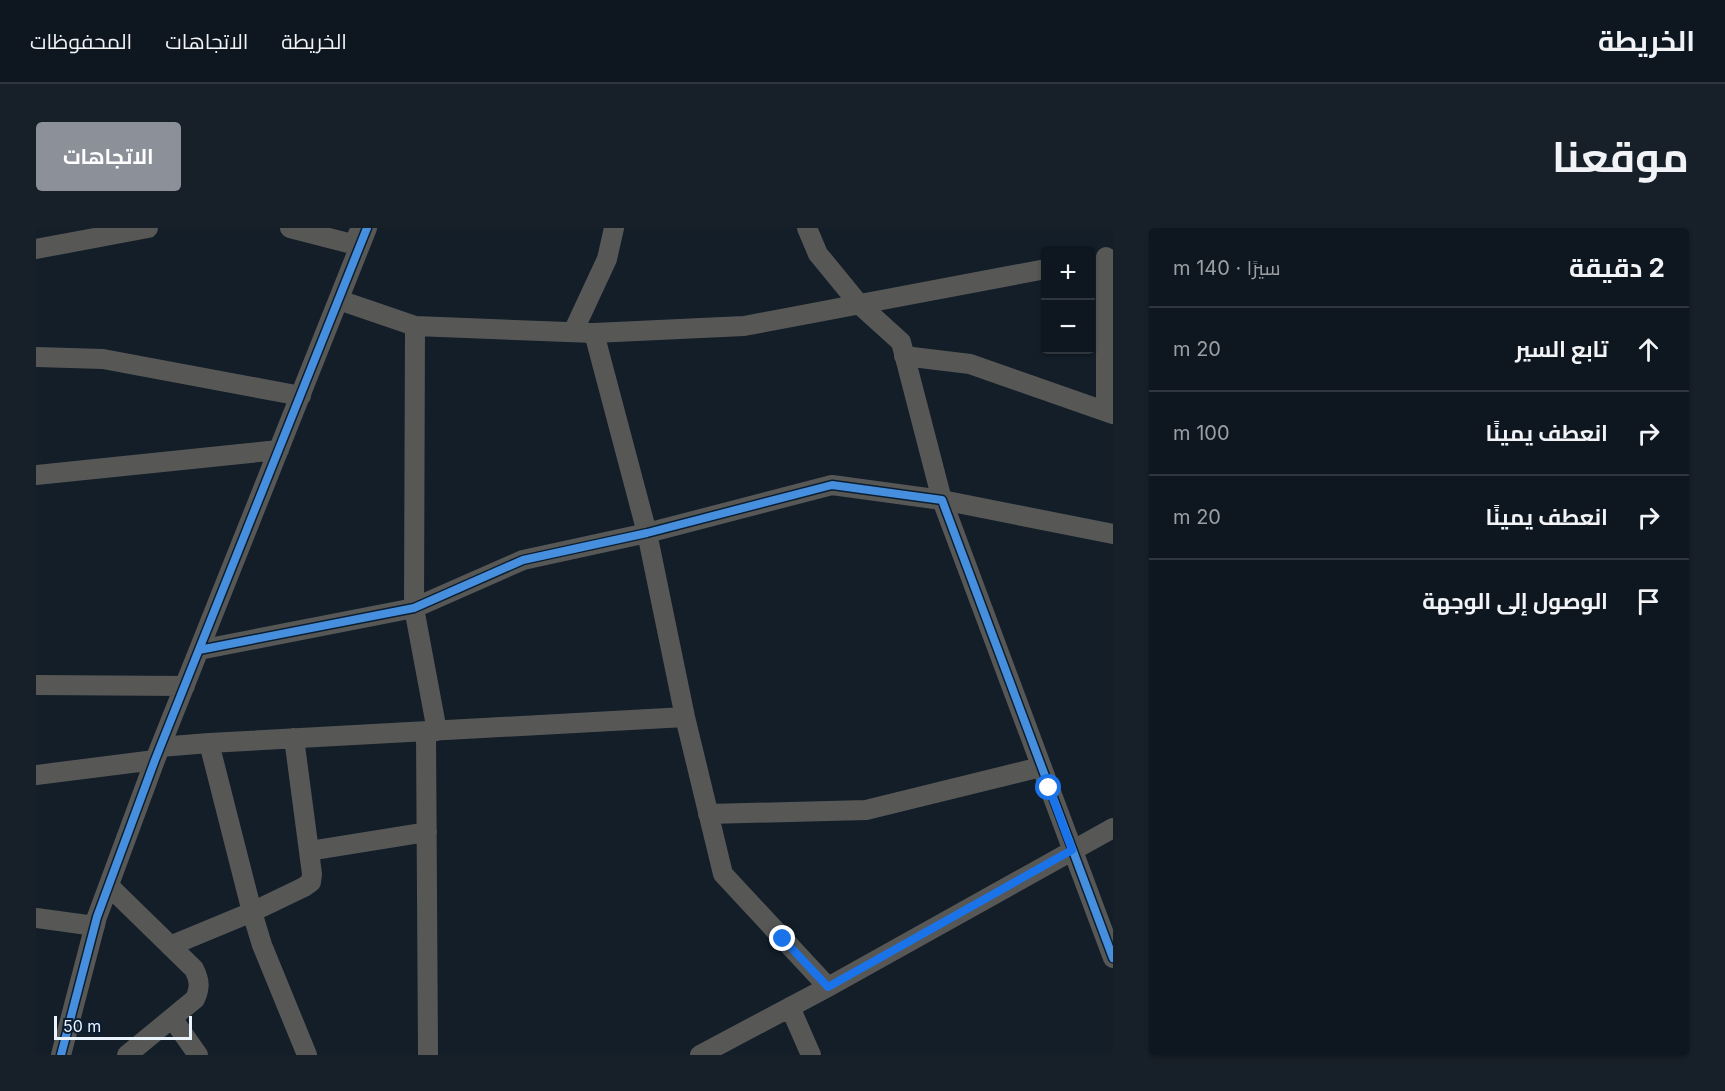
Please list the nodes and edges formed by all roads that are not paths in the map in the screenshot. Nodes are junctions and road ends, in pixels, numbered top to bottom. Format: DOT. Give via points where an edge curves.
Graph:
graph roads {
  1 [pos="145,228"];
  2 [pos="290,228"];
  3 [pos="614,228"];
  4 [pos="807,228"];
  5 [pos="361,234"];
  6 [pos="36,249"];
  7 [pos="1103,258"];
  8 [pos="1041,270"];
  9 [pos="339,300"];
  10 [pos="859,304"];
  11 [pos="415,326"];
  12 [pos="573,332"];
  13 [pos="594,333"];
  14 [pos="904,356"];
  15 [pos="36,357"];
  16 [pos="301,396"];
  17 [pos="1109,412"];
  18 [pos="279,450"];
  19 [pos="36,476"];
  20 [pos="942,500"];
  21 [pos="647,533"];
  22 [pos="1113,534"];
  23 [pos="414,608"];
  24 [pos="199,650"];
  25 [pos="36,685"];
  26 [pos="185,686"];
  27 [pos="685,717"];
  28 [pos="432,731"];
  29 [pos="294,738"];
  30 [pos="209,742"];
  31 [pos="158,753"];
  32 [pos="1041,767"];
  33 [pos="36,776"];
  34 [pos="708,814"];
  35 [pos="1113,828"];
  36 [pos="427,832"];
  37 [pos="1072,850"];
  38 [pos="309,851"];
  39 [pos="109,886"];
  40 [pos="252,912"];
  41 [pos="36,918"];
  42 [pos="95,926"];
  43 [pos="170,946"];
  44 [pos="1113,958"];
  45 [pos="828,987"];
  46 [pos="790,1007"];
  47 [pos="172,1018"];
  48 [pos="61,1055"];
  49 [pos="127,1055"];
  50 [pos="198,1055"];
  51 [pos="307,1055"];
  52 [pos="428,1055"];
  53 [pos="700,1055"];
  54 [pos="811,1055"];
  1 -- 6 [label="street"];
  2 -- 5 [label="street"];
  3 -- 12 [label="street" via="606,259"];
  4 -- 10 [label="street" via="818,254"];
  5 -- 9 [label="street"];
  7 -- 17 [label="street"];
  8 -- 10 [label="street"];
  9 -- 11 [label="street"];
  9 -- 16 [label="street"];
  10 -- 13 [label="street" via="744,326"];
  10 -- 14 [label="street" via="901,342"];
  11 -- 12 [label="street"];
  11 -- 23 [label="street"];
  12 -- 13 [label="street"];
  13 -- 21 [label="street"];
  14 -- 17 [label="street" via="970,364"];
  14 -- 20 [label="street"];
  15 -- 16 [label="street" via="103,359"];
  16 -- 18 [label="street"];
  18 -- 19 [label="street"];
  18 -- 24 [label="street"];
  20 -- 21 [label="street" via="832,485"];
  20 -- 22 [label="street"];
  20 -- 32 [label="street"];
  21 -- 23 [label="street" via="523,560"];
  21 -- 27 [label="street"];
  23 -- 24 [label="street"];
  23 -- 28 [label="street"];
  24 -- 26 [label="street"];
  25 -- 26 [label="street"];
  26 -- 31 [label="street"];
  27 -- 28 [label="street"];
  27 -- 34 [label="street"];
  28 -- 29 [label="street"];
  28 -- 36 [label="street"];
  29 -- 30 [label="street"];
  29 -- 38 [label="street"];
  30 -- 31 [label="street"];
  30 -- 40 [label="street"];
  31 -- 33 [label="street"];
  31 -- 39 [label="street"];
  32 -- 34 [label="street" via="866,810"];
  32 -- 37 [label="street"];
  34 -- 45 [label="street" via="723,874"];
  35 -- 37 [label="street"];
  36 -- 38 [label="street"];
  36 -- 52 [label="street"];
  37 -- 44 [label="street"];
  37 -- 45 [label="street"];
  38 -- 40 [label="street" via="311,882"];
  39 -- 42 [label="street"];
  39 -- 43 [label="street"];
  40 -- 43 [label="street"];
  40 -- 51 [label="street"];
  41 -- 42 [label="street"];
  42 -- 48 [label="street"];
  43 -- 47 [label="street" via="194,969 199,990 195,999"];
  45 -- 46 [label="street"];
  46 -- 53 [label="street"];
  46 -- 54 [label="street"];
  47 -- 49 [label="street"];
  47 -- 50 [label="street"];
}
